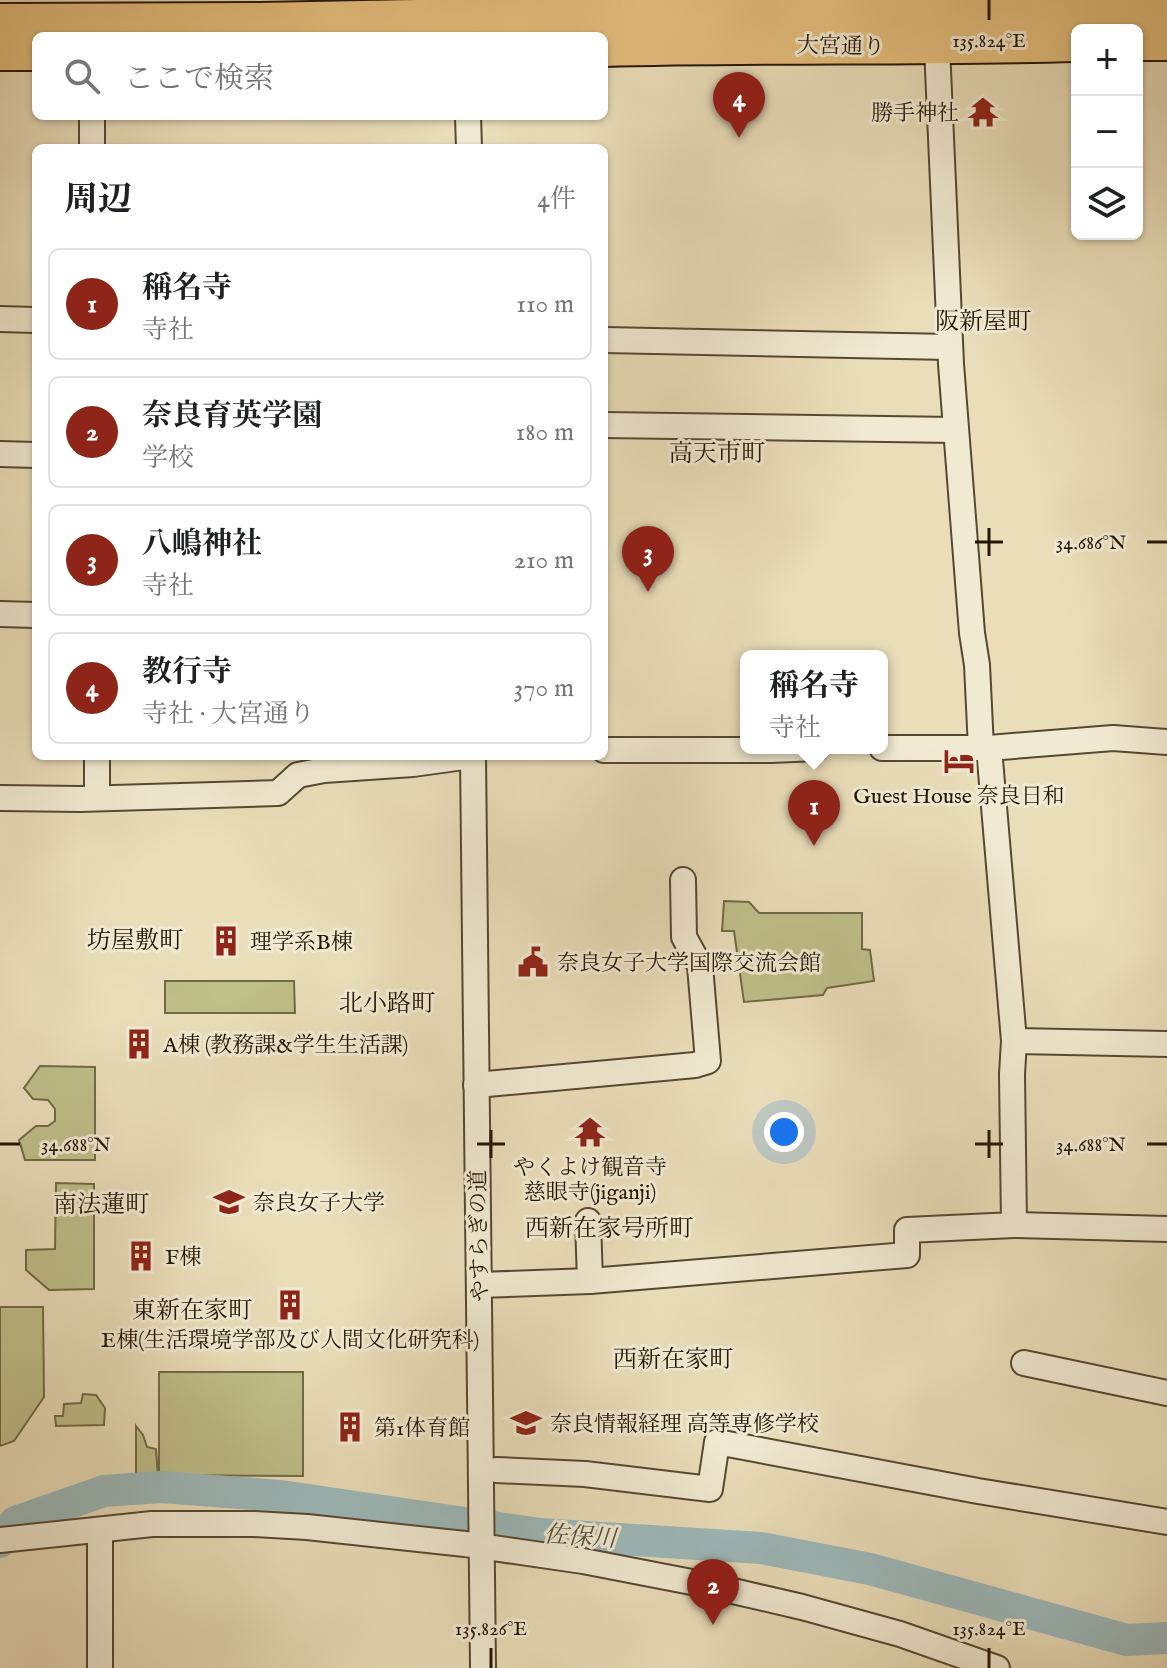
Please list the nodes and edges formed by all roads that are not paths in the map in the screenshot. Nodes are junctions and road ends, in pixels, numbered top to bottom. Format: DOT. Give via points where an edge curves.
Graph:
graph roads {
  1 [pos="469,18"];
  2 [pos="0,22"];
  3 [pos="1149,24"];
  4 [pos="88,29"];
  5 [pos="1071,43"];
  6 [pos="937,47"];
  7 [pos="608,48"];
  8 [pos="0,52"];
  9 [pos="32,52"];
  10 [pos="92,120"];
  11 [pos="468,120"];
  12 [pos="92,144"];
  13 [pos="469,144"];
  14 [pos="0,319"];
  15 [pos="32,320"];
  16 [pos="608,340"];
  17 [pos="950,347"];
  18 [pos="608,425"];
  19 [pos="956,430"];
  20 [pos="0,454"];
  21 [pos="32,455"];
  22 [pos="0,614"];
  23 [pos="32,615"];
  24 [pos="1167,742"];
  25 [pos="888,748"];
  26 [pos="985,748"];
  27 [pos="608,750"];
  28 [pos="740,750"];
  29 [pos="97,760"];
  30 [pos="442,760"];
  31 [pos="472,760"];
  32 [pos="0,798"];
  33 [pos="97,798"];
  34 [pos="683,880"];
  35 [pos="1014,1041"];
  36 [pos="1167,1044"];
  37 [pos="476,1085"];
  38 [pos="588,1221"];
  39 [pos="1014,1225"];
  40 [pos="1167,1229"];
  41 [pos="590,1281"];
  42 [pos="479,1285"];
  43 [pos="1024,1363"];
  44 [pos="1167,1393"];
  45 [pos="496,1470"];
  46 [pos="1167,1522"];
  47 [pos="100,1531"];
  48 [pos="11,1539"];
  49 [pos="481,1542"];
  50 [pos="100,1668"];
  51 [pos="483,1668"];
  52 [pos="997,1668"];
  1 -- 3 [label="highway, 大宮通り" via="748,16"];
  1 -- 4 [label="highway, 大宮通り"];
  2 -- 4 [label="highway, 大宮通り"];
  5 -- 6 [label="highway, 大宮通り"];
  6 -- 7 [label="highway, 大宮通り"];
  6 -- 17 [label="street"];
  8 -- 9 [label="highway"];
  10 -- 12 [label="street"];
  11 -- 13 [label="street"];
  14 -- 15 [label="street"];
  16 -- 17 [label="street"];
  17 -- 19 [label="street"];
  18 -- 19 [label="street"];
  19 -- 26 [label="street"];
  20 -- 21 [label="street"];
  22 -- 23 [label="street"];
  24 -- 26 [label="street" via="1113,738"];
  25 -- 26 [label="street"];
  26 -- 35 [label="street"];
  27 -- 28 [label="street"];
  29 -- 33 [label="street"];
  30 -- 33 [label="street" via="298,775 278,793"];
  31 -- 37 [label="street, やすらぎの道"];
  32 -- 33 [label="street"];
  34 -- 37 [label="street" via="684,937 700,966 708,1061"];
  35 -- 36 [label="street"];
  35 -- 39 [label="street"];
  37 -- 42 [label="street, やすらぎの道"];
  38 -- 41 [label="street"];
  39 -- 40 [label="street"];
  39 -- 41 [label="street" via="907,1230 907,1255"];
  41 -- 42 [label="street"];
  42 -- 49 [label="street, やすらぎの道"];
  43 -- 44 [label="street"];
  45 -- 46 [label="street" via="710,1489 717,1442"];
  47 -- 48 [label="street"];
  47 -- 49 [label="street" via="152,1524 254,1524"];
  47 -- 50 [label="street"];
  49 -- 51 [label="street, やすらぎの道"];
  49 -- 52 [label="street" via="802,1607"];
}
